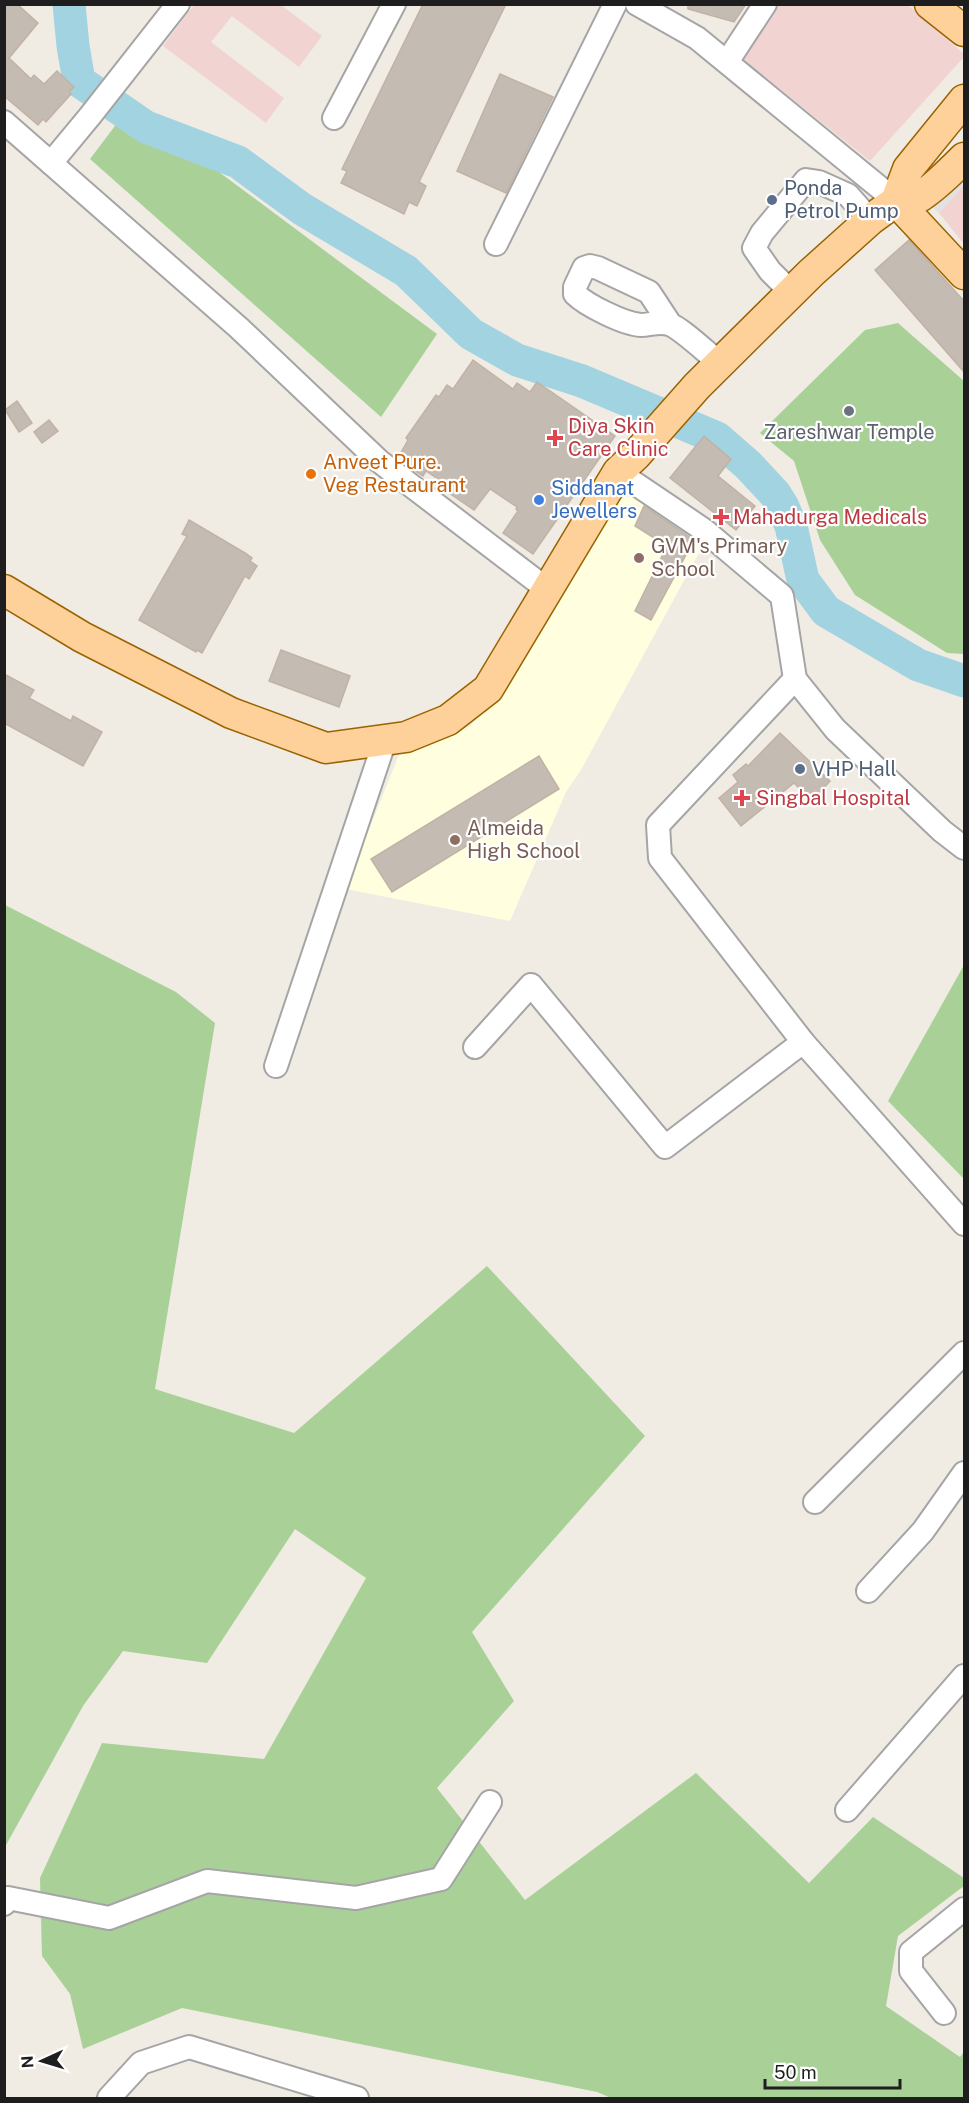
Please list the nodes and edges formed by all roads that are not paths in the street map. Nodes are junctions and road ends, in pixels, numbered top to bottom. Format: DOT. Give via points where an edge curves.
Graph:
graph roads {
  1 [pos="178,4"];
  2 [pos="394,4"];
  3 [pos="615,4"];
  4 [pos="637,4"];
  5 [pos="765,4"];
  6 [pos="930,4"];
  7 [pos="964,31"];
  8 [pos="727,62"];
  9 [pos="964,100"];
  10 [pos="334,118"];
  11 [pos="4,122"];
  12 [pos="964,158"];
  13 [pos="51,163"];
  14 [pos="896,201"];
  15 [pos="870,220"];
  16 [pos="496,244"];
  17 [pos="964,274"];
  18 [pos="792,293"];
  19 [pos="670,324"];
  20 [pos="720,363"];
  21 [pos="627,464"];
  22 [pos="4,590"];
  23 [pos="548,590"];
  24 [pos="795,679"];
  25 [pos="385,740"];
  26 [pos="964,848"];
  27 [pos="802,1042"];
  28 [pos="475,1047"];
  29 [pos="276,1066"];
  30 [pos="964,1224"];
  31 [pos="964,1353"];
  32 [pos="964,1473"];
  33 [pos="815,1502"];
  34 [pos="868,1591"];
  35 [pos="964,1676"];
  36 [pos="490,1802"];
  37 [pos="847,1810"];
  38 [pos="4,1904"];
  39 [pos="964,1909"];
  40 [pos="944,2013"];
  41 [pos="308,2091"];
  42 [pos="109,2098"];
  43 [pos="357,2098"];
  1 -- 13 [label="street"];
  2 -- 10 [label="street"];
  3 -- 16 [label="street"];
  4 -- 8 [label="street" via="697,38"];
  5 -- 8 [label="street"];
  6 -- 7 [label="main road"];
  8 -- 14 [label="street"];
  9 -- 14 [label="main road" via="908,169"];
  11 -- 13 [label="street"];
  12 -- 14 [label="main road" via="919,197"];
  13 -- 23 [label="street" via="239,328 379,461"];
  14 -- 15 [label="main road"];
  14 -- 17 [label="main road"];
  15 -- 18 [label="main road"];
  15 -- 18 [label="street" via="848,195 806,180 754,248"];
  18 -- 20 [label="main road"];
  19 -- 20 [label="street"];
  20 -- 21 [label="main road"];
  21 -- 23 [label="main road"];
  21 -- 24 [label="street" via="782,596"];
  22 -- 25 [label="main road" via="82,637 231,712 326,748"];
  23 -- 25 [label="main road" via="488,689 448,720 406,737"];
  24 -- 26 [label="street" via="835,729"];
  24 -- 27 [label="street" via="658,825 660,858"];
  25 -- 29 [label="street"];
  27 -- 28 [label="street" via="665,1147 531,985"];
  27 -- 30 [label="street"];
  31 -- 33 [label="street"];
  32 -- 34 [label="street" via="923,1531"];
  35 -- 37 [label="street"];
  36 -- 38 [label="street" via="441,1879 356,1898 207,1881 109,1918 8,1898"];
  39 -- 40 [label="street" via="911,1952 911,1971"];
  41 -- 42 [label="street" via="189,2047 141,2063"];
  41 -- 43 [label="street"];
}
